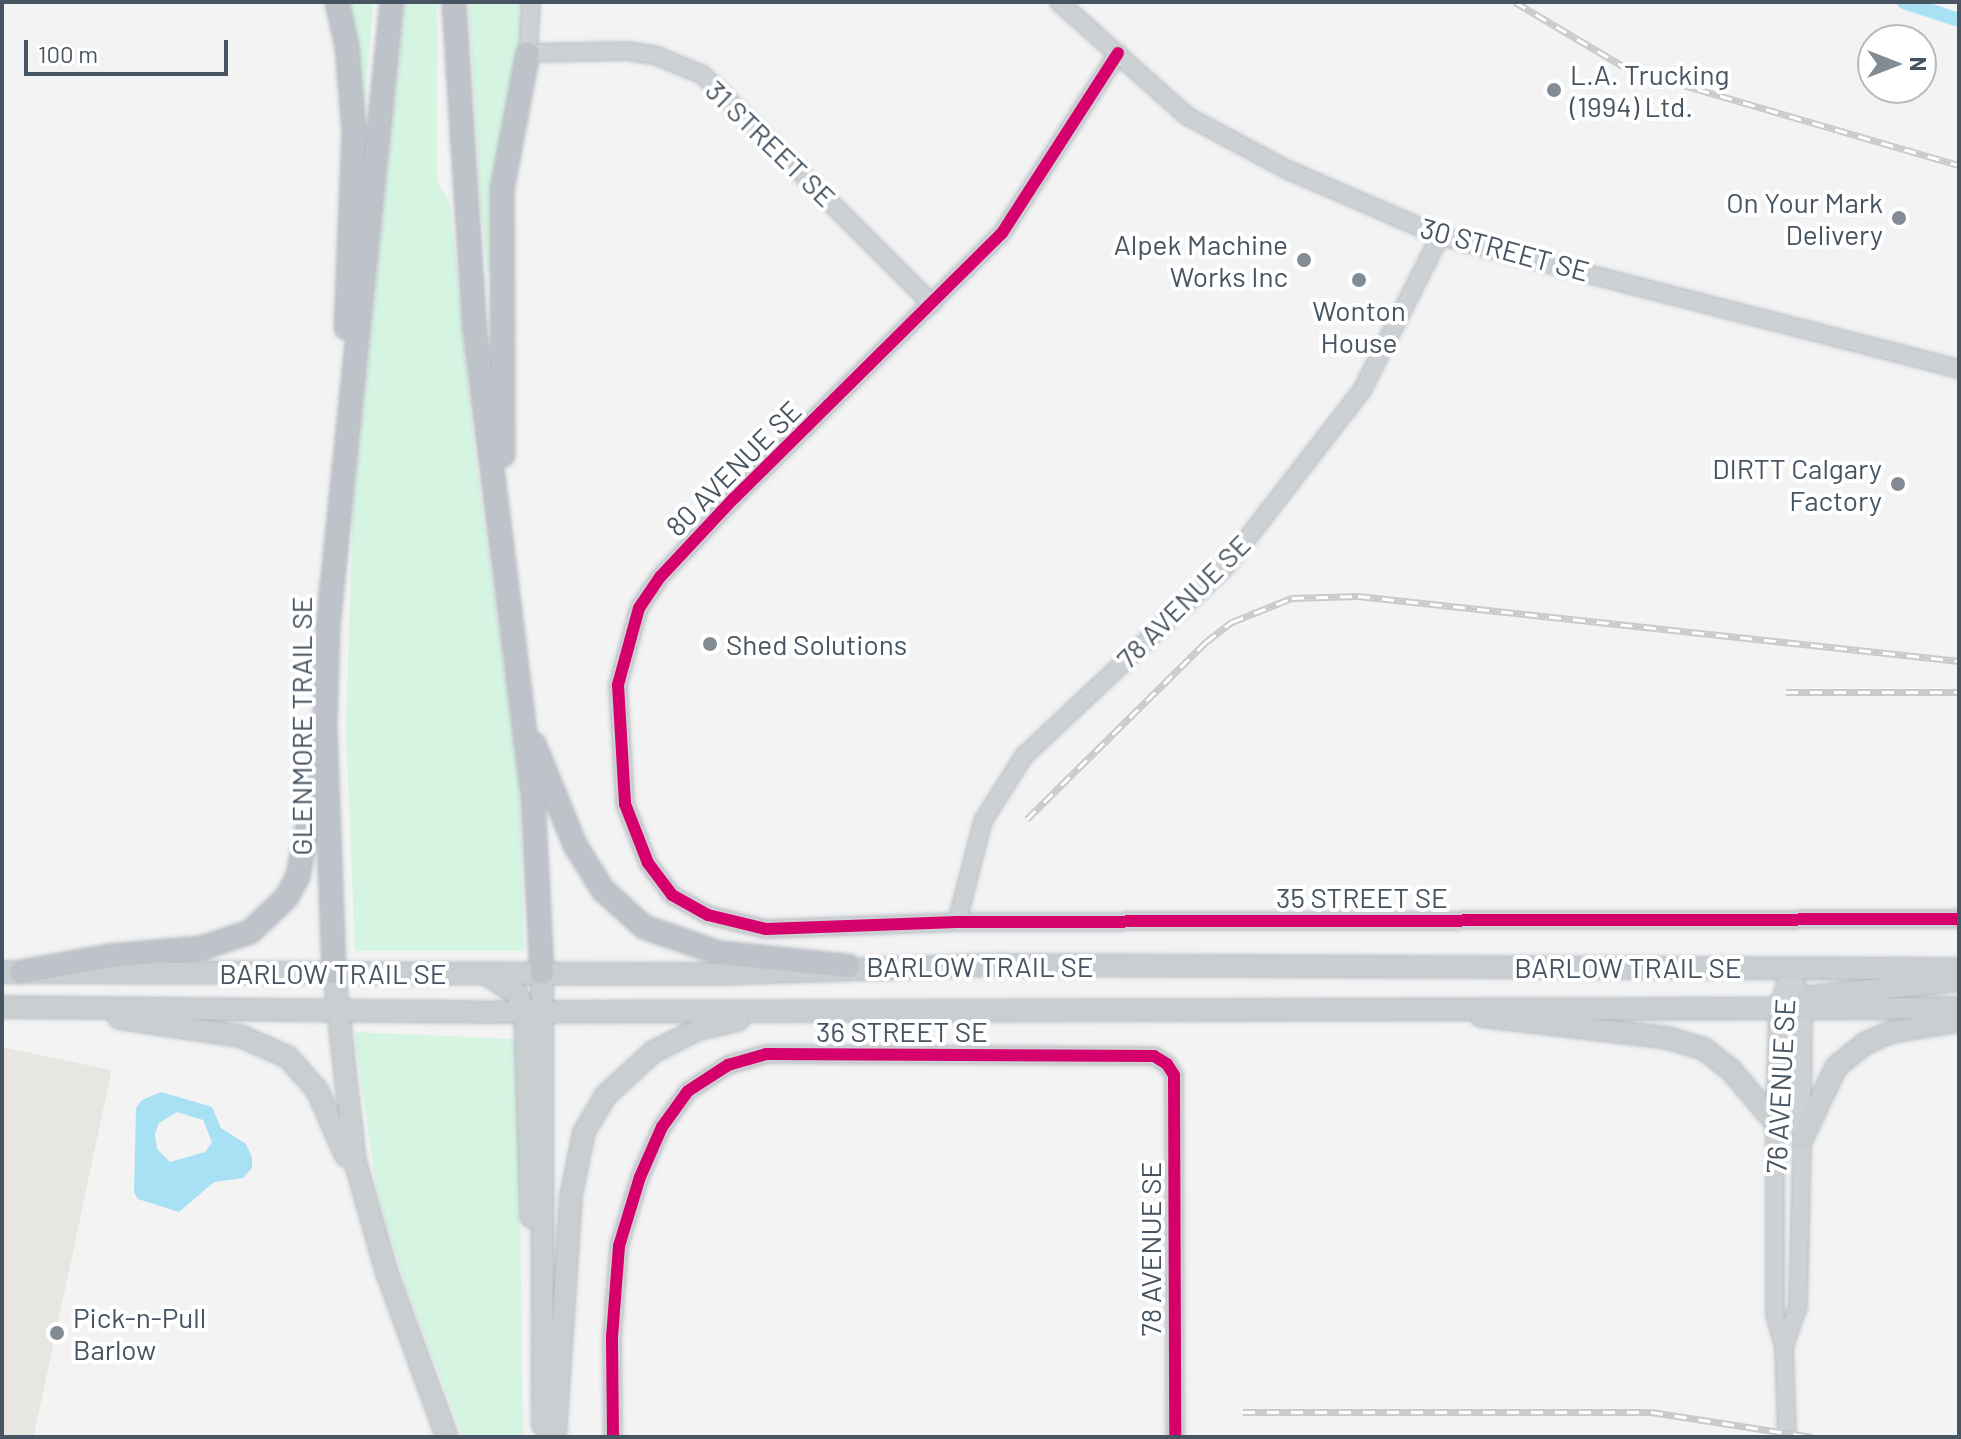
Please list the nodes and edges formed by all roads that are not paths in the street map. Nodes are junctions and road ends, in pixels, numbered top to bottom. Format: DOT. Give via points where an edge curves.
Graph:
graph roads {
  1 [pos="337,2"];
  2 [pos="392,2"];
  3 [pos="454,2"];
  4 [pos="531,2"];
  5 [pos="1059,2"];
  6 [pos="528,53"];
  7 [pos="1118,53"];
  8 [pos="1440,236"];
  9 [pos="932,304"];
  10 [pos="1959,369"];
  11 [pos="335,541"];
  12 [pos="504,568"];
  13 [pos="523,717"];
  14 [pos="325,722"];
  15 [pos="1959,919"];
  16 [pos="957,922"];
  17 [pos="766,929"];
  18 [pos="848,966"];
  19 [pos="1791,968"];
  20 [pos="1959,969"];
  21 [pos="11,972"];
  22 [pos="334,972"];
  23 [pos="486,973"];
  24 [pos="542,973"];
  25 [pos="1959,980"];
  26 [pos="1801,1003"];
  27 [pos="2,1007"];
  28 [pos="44,1007"];
  29 [pos="1442,1008"];
  30 [pos="1959,1008"];
  31 [pos="1778,1009"];
  32 [pos="336,1010"];
  33 [pos="801,1011"];
  34 [pos="534,1012"];
  35 [pos="1959,1021"];
  36 [pos="1167,1064"];
  37 [pos="1775,1122"];
  38 [pos="1802,1139"];
  39 [pos="370,1221"];
  40 [pos="1784,1346"];
  41 [pos="447,1437"];
  42 [pos="543,1437"];
  43 [pos="555,1437"];
  44 [pos="613,1437"];
  45 [pos="1175,1437"];
  46 [pos="1787,1437"];
  1 -- 11 [label="highway" via="347,46 354,131"];
  2 -- 11 [label="highway, GLENMORE TRAIL SE"];
  3 -- 12 [label="highway" via="474,324"];
  4 -- 6 [label="street"];
  5 -- 7 [label="street, 30 STREET SE"];
  6 -- 9 [label="street, 31 STREET SE" via="627,51 657,56 703,75"];
  6 -- 12 [label="highway" via="502,190"];
  7 -- 8 [label="street, 30 STREET SE" via="1187,116 1286,169"];
  7 -- 9 [label="street, 80 AVENUE SE" via="1002,233"];
  8 -- 10 [label="street, 30 STREET SE"];
  8 -- 16 [label="street, 78 AVENUE SE" via="1362,390 1226,566 1024,756 983,821"];
  9 -- 17 [label="street, 80 AVENUE SE" via="660,577 639,608 621,659 618,703 625,804 648,863 672,895 708,915"];
  11 -- 14 [label="highway, GLENMORE TRAIL SE"];
  12 -- 13 [label="highway"];
  13 -- 18 [label="highway" via="575,845 603,890 644,927 719,953"];
  13 -- 24 [label="highway"];
  14 -- 21 [label="highway" via="298,876 270,916 226,943"];
  14 -- 22 [label="highway, GLENMORE TRAIL SE"];
  15 -- 16 [label="street, 35 STREET SE"];
  16 -- 17 [label="street, 35 STREET SE"];
  18 -- 19 [label="main road, BARLOW TRAIL SE"];
  18 -- 24 [label="main road, BARLOW TRAIL SE" via="718,974"];
  19 -- 20 [label="main road, BARLOW TRAIL SE"];
  19 -- 26 [label="street, 76 AVENUE SE"];
  19 -- 31 [label="street, 76 AVENUE SE"];
  21 -- 22 [label="main road, BARLOW TRAIL SE"];
  22 -- 23 [label="main road, BARLOW TRAIL SE"];
  22 -- 32 [label="main road, GLENMORE TRAIL SE"];
  23 -- 24 [label="main road, BARLOW TRAIL SE"];
  23 -- 34 [label="main road"];
  24 -- 34 [label="main road"];
  25 -- 26 [label="main road"];
  26 -- 30 [label="main road, BARLOW TRAIL SE"];
  26 -- 31 [label="main road, BARLOW TRAIL SE"];
  26 -- 38 [label="street, 76 AVENUE SE"];
  27 -- 28 [label="main road, BARLOW TRAIL SE"];
  28 -- 32 [label="main road, BARLOW TRAIL SE"];
  28 -- 39 [label="main road" via="240,1036 288,1057 306,1073 333,1118"];
  29 -- 31 [label="main road, BARLOW TRAIL SE"];
  29 -- 33 [label="main road, BARLOW TRAIL SE"];
  29 -- 37 [label="main road" via="1510,1023 1668,1038 1704,1049 1753,1093"];
  31 -- 37 [label="street, 76 AVENUE SE"];
  32 -- 34 [label="main road, BARLOW TRAIL SE"];
  32 -- 39 [label="main road, GLENMORE TRAIL SE" via="355,1161"];
  33 -- 34 [label="main road, BARLOW TRAIL SE"];
  33 -- 43 [label="main road" via="699,1029 653,1052 606,1095 584,1132 571,1196"];
  34 -- 42 [label="main road" via="526,1162 543,1328"];
  35 -- 38 [label="main road" via="1891,1032 1864,1044 1836,1067"];
  36 -- 44 [label="street, 36 STREET SE" via="1154,1056 766,1054 728,1065 688,1091 662,1127 619,1246 612,1337"];
  36 -- 45 [label="street, 78 AVENUE SE" via="1174,1075"];
  37 -- 40 [label="street, 76 AVENUE SE" via="1775,1314"];
  38 -- 40 [label="street, 76 AVENUE SE" via="1798,1307"];
  39 -- 41 [label="main road, GLENMORE TRAIL SE"];
  40 -- 46 [label="street, 76 AVENUE SE"];
}
